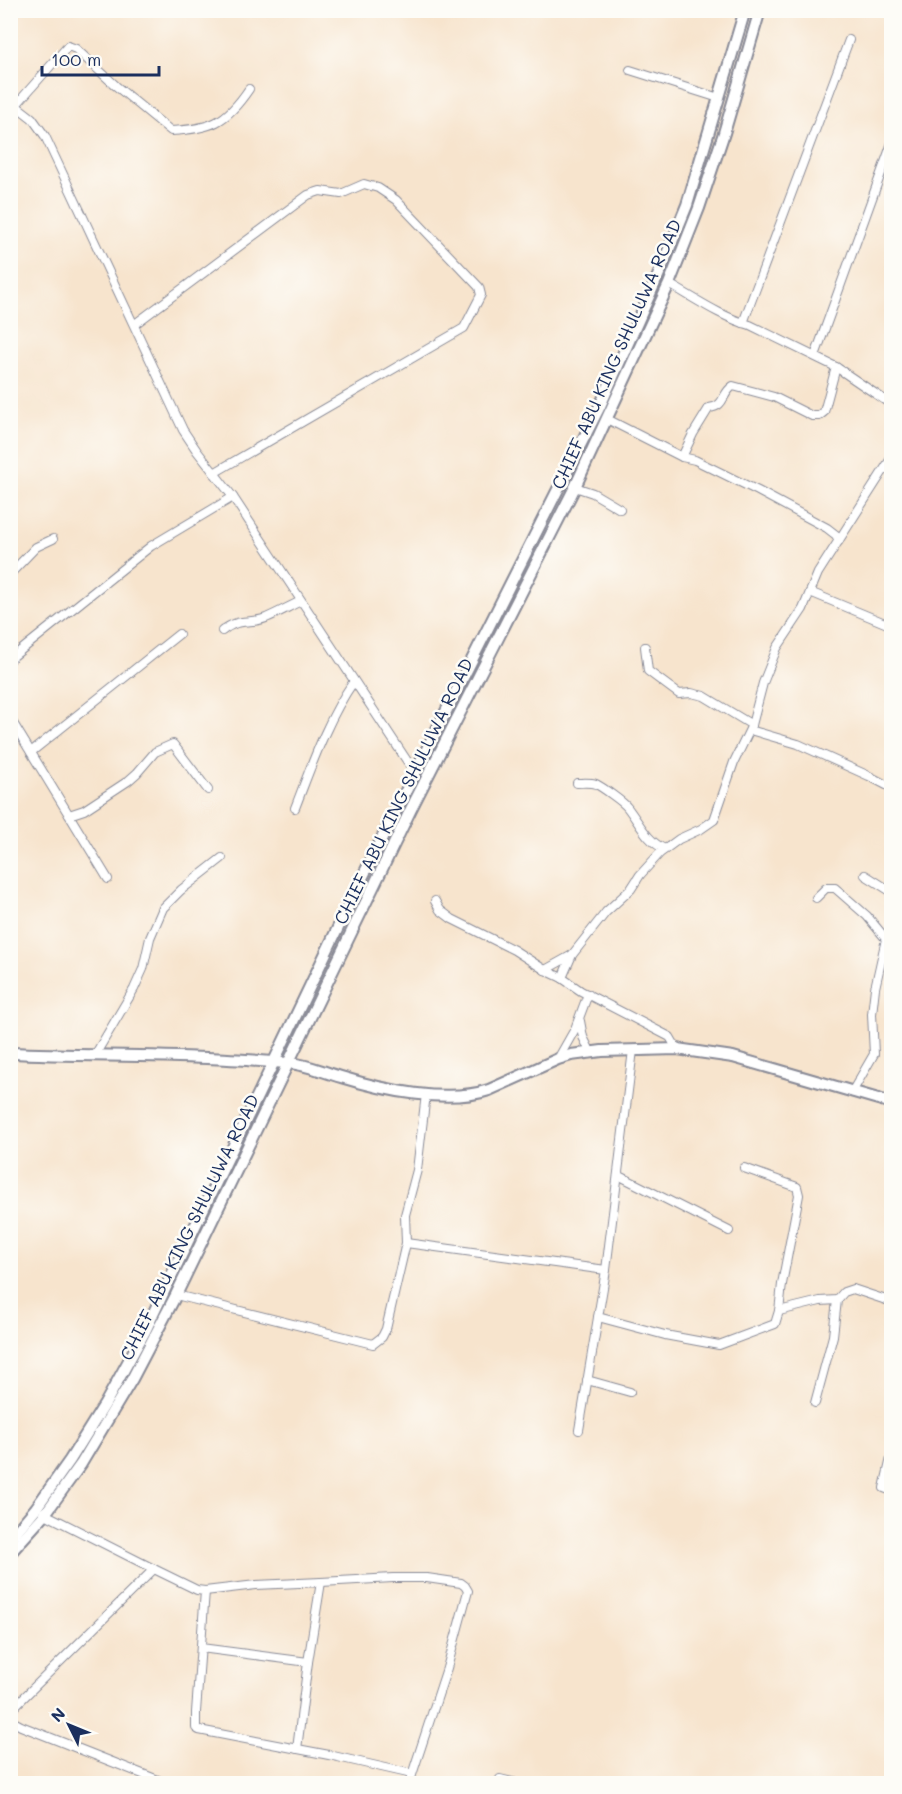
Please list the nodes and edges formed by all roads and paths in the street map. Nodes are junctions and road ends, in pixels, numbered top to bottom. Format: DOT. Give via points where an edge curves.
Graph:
graph roads {
  1 [pos="745,10"];
  2 [pos="760,10"];
  3 [pos="849,40"];
  4 [pos="630,70"];
  5 [pos="249,89"];
  6 [pos="719,98"];
  7 [pos="13,103"];
  8 [pos="710,128"];
  9 [pos="724,133"];
  10 [pos="891,143"];
  11 [pos="669,284"];
  12 [pos="744,323"];
  13 [pos="135,324"];
  14 [pos="815,356"];
  15 [pos="836,367"];
  16 [pos="891,405"];
  17 [pos="607,419"];
  18 [pos="682,457"];
  19 [pos="891,457"];
  20 [pos="214,473"];
  21 [pos="575,487"];
  22 [pos="233,497"];
  23 [pos="620,509"];
  24 [pos="53,539"];
  25 [pos="839,541"];
  26 [pos="10,574"];
  27 [pos="810,592"];
  28 [pos="301,601"];
  29 [pos="493,619"];
  30 [pos="505,626"];
  31 [pos="891,626"];
  32 [pos="222,631"];
  33 [pos="178,634"];
  34 [pos="645,647"];
  35 [pos="10,659"];
  36 [pos="354,681"];
  37 [pos="10,718"];
  38 [pos="751,728"];
  39 [pos="31,752"];
  40 [pos="416,773"];
  41 [pos="577,783"];
  42 [pos="891,788"];
  43 [pos="208,790"];
  44 [pos="295,808"];
  45 [pos="69,815"];
  46 [pos="661,847"];
  47 [pos="222,858"];
  48 [pos="865,875"];
  49 [pos="108,879"];
  50 [pos="891,892"];
  51 [pos="816,898"];
  52 [pos="435,901"];
  53 [pos="891,930"];
  54 [pos="886,939"];
  55 [pos="572,955"];
  56 [pos="545,970"];
  57 [pos="562,978"];
  58 [pos="588,994"];
  59 [pos="580,1019"];
  60 [pos="677,1048"];
  61 [pos="633,1050"];
  62 [pos="10,1053"];
  63 [pos="591,1053"];
  64 [pos="95,1055"];
  65 [pos="558,1059"];
  66 [pos="274,1063"];
  67 [pos="288,1063"];
  68 [pos="852,1092"];
  69 [pos="426,1094"];
  70 [pos="891,1103"];
  71 [pos="744,1168"];
  72 [pos="618,1175"];
  73 [pos="729,1231"];
  74 [pos="406,1243"];
  75 [pos="606,1270"];
  76 [pos="176,1295"];
  77 [pos="837,1300"];
  78 [pos="891,1302"];
  79 [pos="779,1311"];
  80 [pos="598,1317"];
  81 [pos="588,1380"];
  82 [pos="630,1392"];
  83 [pos="815,1403"];
  84 [pos="579,1430"];
  85 [pos="891,1454"];
  86 [pos="891,1491"];
  87 [pos="41,1511"];
  88 [pos="10,1539"];
  89 [pos="10,1553"];
  90 [pos="154,1569"];
  91 [pos="321,1582"];
  92 [pos="205,1591"];
  93 [pos="201,1648"];
  94 [pos="308,1662"];
  95 [pos="10,1711"];
  96 [pos="10,1720"];
  97 [pos="297,1749"];
  98 [pos="412,1773"];
  99 [pos="500,1779"];
  100 [pos="168,1784"];
  101 [pos="409,1784"];
  102 [pos="521,1784"];
  1 -- 6 [label="street"];
  2 -- 9 [label="street, CHIEF ABU KING SHULUWA ROAD"];
  3 -- 12 [label="street"];
  4 -- 6 [label="street"];
  5 -- 7 [label="street" via="217,123 171,131 68,46"];
  6 -- 8 [label="street"];
  7 -- 13 [label="street" via="32,118 45,136"];
  8 -- 9 [label="street"];
  8 -- 29 [label="street" via="687,205 658,276 600,406"];
  9 -- 11 [label="street, CHIEF ABU KING SHULUWA ROAD"];
  10 -- 14 [label="street"];
  11 -- 12 [label="street"];
  11 -- 17 [label="street, CHIEF ABU KING SHULUWA ROAD"];
  12 -- 14 [label="street"];
  13 -- 20 [label="street" via="183,430"];
  13 -- 20 [label="street" via="308,195 320,191 341,194 364,184 396,200 479,287 481,295 465,328"];
  14 -- 15 [label="street"];
  15 -- 16 [label="street"];
  15 -- 18 [label="street" via="824,412 819,416 774,397 733,386 721,403 709,408"];
  17 -- 18 [label="street"];
  17 -- 21 [label="street, CHIEF ABU KING SHULUWA ROAD"];
  18 -- 25 [label="street" via="758,491 827,528"];
  19 -- 25 [label="street"];
  20 -- 22 [label="street"];
  21 -- 23 [label="street"];
  21 -- 30 [label="street, CHIEF ABU KING SHULUWA ROAD"];
  22 -- 28 [label="street"];
  22 -- 35 [label="street" via="150,546"];
  24 -- 26 [label="street" via="36,547"];
  25 -- 27 [label="street"];
  27 -- 31 [label="street"];
  27 -- 38 [label="street" via="777,648"];
  28 -- 32 [label="street" via="259,620 233,623"];
  28 -- 36 [label="street"];
  29 -- 30 [label="street"];
  29 -- 40 [label="street"];
  30 -- 67 [label="street, CHIEF ABU KING SHULUWA ROAD"];
  33 -- 39 [label="street"];
  34 -- 38 [label="street" via="648,671 673,691 704,696"];
  36 -- 40 [label="street"];
  36 -- 44 [label="street" via="320,742"];
  37 -- 39 [label="street"];
  38 -- 42 [label="street" via="798,744"];
  38 -- 46 [label="street" via="734,762 714,820"];
  39 -- 45 [label="street"];
  40 -- 66 [label="street"];
  41 -- 46 [label="street" via="598,785 621,802"];
  43 -- 45 [label="street" via="173,744 155,752 128,781 84,810"];
  45 -- 49 [label="street"];
  46 -- 55 [label="street" via="631,889"];
  47 -- 64 [label="street" via="163,908 152,929 143,969"];
  48 -- 50 [label="street"];
  51 -- 54 [label="street" via="826,888 835,888"];
  52 -- 56 [label="street" via="452,919"];
  53 -- 54 [label="street"];
  54 -- 68 [label="street" via="872,1014 874,1054"];
  55 -- 56 [label="street"];
  55 -- 57 [label="street"];
  56 -- 57 [label="street"];
  57 -- 58 [label="street"];
  58 -- 59 [label="street"];
  58 -- 60 [label="street" via="670,1037"];
  59 -- 63 [label="street"];
  59 -- 65 [label="street"];
  60 -- 61 [label="street"];
  60 -- 68 [label="street" via="733,1057"];
  61 -- 63 [label="street"];
  61 -- 72 [label="street"];
  62 -- 64 [label="street"];
  63 -- 65 [label="street"];
  64 -- 66 [label="street"];
  65 -- 69 [label="street" via="478,1094"];
  66 -- 67 [label="street"];
  66 -- 87 [label="street" via="145,1331"];
  67 -- 69 [label="street" via="385,1088"];
  67 -- 76 [label="street, CHIEF ABU KING SHULUWA ROAD"];
  68 -- 70 [label="street"];
  69 -- 74 [label="street" via="417,1170 405,1215"];
  71 -- 79 [label="street" via="797,1186 800,1194"];
  72 -- 73 [label="street"];
  72 -- 75 [label="street"];
  74 -- 75 [label="street"];
  74 -- 76 [label="street" via="386,1329 373,1344"];
  75 -- 80 [label="street"];
  76 -- 87 [label="street, CHIEF ABU KING SHULUWA ROAD" via="81,1464"];
  77 -- 78 [label="street" via="853,1289"];
  77 -- 79 [label="street"];
  77 -- 83 [label="street" via="833,1336"];
  79 -- 80 [label="street" via="775,1324 718,1345"];
  80 -- 81 [label="street"];
  81 -- 82 [label="street"];
  81 -- 84 [label="street"];
  85 -- 86 [label="street" via="884,1488"];
  87 -- 88 [label="street"];
  87 -- 89 [label="street, CHIEF ABU KING SHULUWA ROAD"];
  87 -- 90 [label="street"];
  90 -- 92 [label="street"];
  90 -- 95 [label="street"];
  91 -- 92 [label="street"];
  91 -- 94 [label="street"];
  91 -- 98 [label="street" via="427,1578 461,1583 467,1588 447,1668"];
  92 -- 93 [label="street"];
  93 -- 94 [label="street"];
  93 -- 97 [label="street" via="196,1728"];
  94 -- 97 [label="street"];
  96 -- 100 [label="street"];
  97 -- 98 [label="street"];
  98 -- 101 [label="street"];
  99 -- 102 [label="street"];
}
